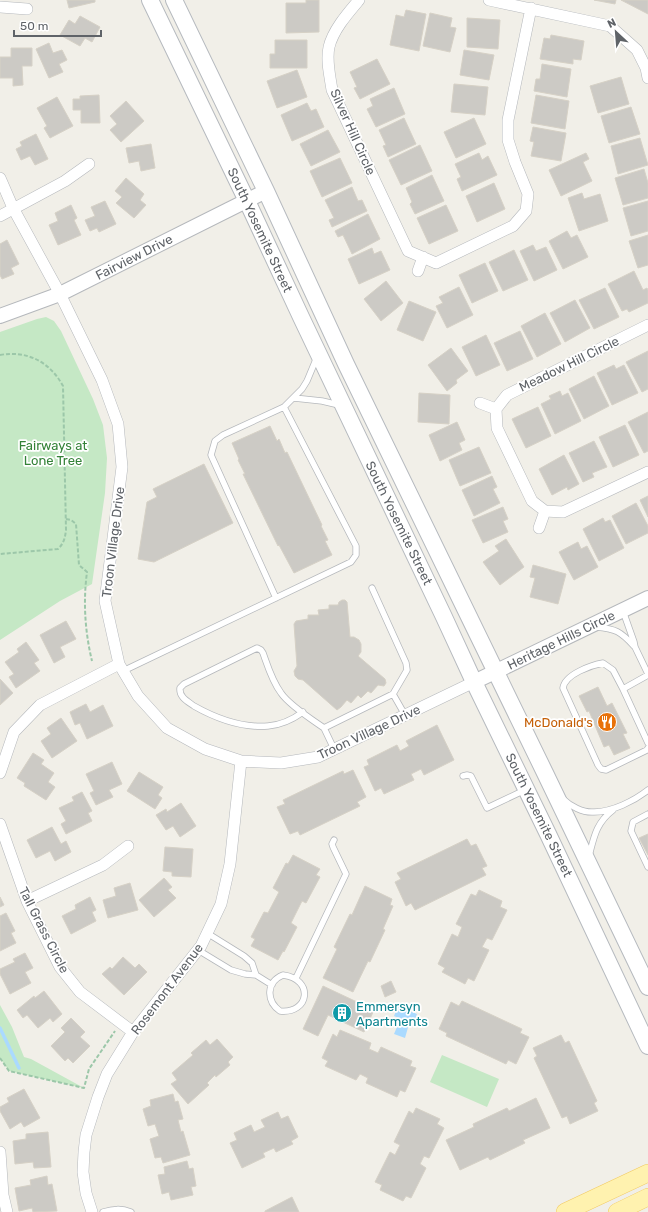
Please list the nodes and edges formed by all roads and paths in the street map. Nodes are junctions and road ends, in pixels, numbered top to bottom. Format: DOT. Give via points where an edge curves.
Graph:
graph roads {
  1 [pos="150,0"];
  2 [pos="174,0"];
  3 [pos="359,0"];
  4 [pos="489,0"];
  5 [pos="0,8"];
  6 [pos="531,8"];
  7 [pos="27,9"];
  8 [pos="648,78"];
  9 [pos="88,164"];
  10 [pos="0,178"];
  11 [pos="266,191"];
  12 [pos="247,201"];
  13 [pos="13,208"];
  14 [pos="0,216"];
  15 [pos="423,257"];
  16 [pos="418,271"];
  17 [pos="60,294"];
  18 [pos="0,316"];
  19 [pos="648,325"];
  20 [pos="318,353"];
  21 [pos="0,356"];
  22 [pos="294,398"];
  23 [pos="480,403"];
  24 [pos="344,406"];
  25 [pos="284,407"];
  26 [pos="496,409"];
  27 [pos="648,472"];
  28 [pos="545,510"];
  29 [pos="66,519"];
  30 [pos="539,528"];
  31 [pos="0,554"];
  32 [pos="372,588"];
  33 [pos="276,598"];
  34 [pos="648,598"];
  35 [pos="622,610"];
  36 [pos="587,628"];
  37 [pos="635,647"];
  38 [pos="92,660"];
  39 [pos="121,667"];
  40 [pos="496,672"];
  41 [pos="648,674"];
  42 [pos="474,682"];
  43 [pos="623,689"];
  44 [pos="393,694"];
  45 [pos="303,712"];
  46 [pos="405,716"];
  47 [pos="324,728"];
  48 [pos="648,743"];
  49 [pos="648,748"];
  50 [pos="334,749"];
  51 [pos="241,761"];
  52 [pos="0,773"];
  53 [pos="463,776"];
  54 [pos="553,788"];
  55 [pos="526,790"];
  56 [pos="648,790"];
  57 [pos="615,807"];
  58 [pos="648,814"];
  59 [pos="0,824"];
  60 [pos="334,840"];
  61 [pos="128,846"];
  62 [pos="589,864"];
  63 [pos="648,867"];
  64 [pos="27,901"];
  65 [pos="207,933"];
  66 [pos="198,950"];
  67 [pos="256,974"];
  68 [pos="296,978"];
  69 [pos="272,984"];
  70 [pos="648,987"];
  71 [pos="121,1022"];
  72 [pos="133,1032"];
  73 [pos="648,1046"];
  74 [pos="0,1058"];
  75 [pos="0,1152"];
  76 [pos="648,1173"];
  77 [pos="648,1198"];
  78 [pos="648,1207"];
  79 [pos="7,1212"];
  80 [pos="92,1212"];
  81 [pos="103,1212"];
  82 [pos="131,1212"];
  83 [pos="565,1212"];
  84 [pos="617,1212"];
  85 [pos="638,1212"];
  1 -- 12 [label="main road, South Yosemite Street"];
  2 -- 11 [label="main road, South Yosemite Street"];
  3 -- 15 [label="street, Silver Hill Circle" via="341,21 329,47 328,68 332,90 408,251"];
  4 -- 6 [label="street"];
  5 -- 7 [label="street"];
  6 -- 8 [label="street" via="610,26 637,50"];
  6 -- 15 [label="street, Silver Hill Circle" via="508,120 508,140 528,194 530,212 513,226 436,263"];
  9 -- 13 [label="street" via="65,181"];
  10 -- 13 [label="street, Troon Village Drive"];
  11 -- 12 [label="street, Fairview Drive"];
  11 -- 40 [label="main road, South Yosemite Street" via="346,364"];
  12 -- 17 [label="street, Fairview Drive"];
  12 -- 20 [label="main road, South Yosemite Street"];
  13 -- 14 [label="street"];
  13 -- 17 [label="street, Troon Village Drive"];
  15 -- 16 [label="street"];
  17 -- 18 [label="street, Fairview Drive"];
  17 -- 39 [label="street, Troon Village Drive" via="102,380 118,424 122,467 104,601"];
  19 -- 26 [label="street, Meadow Hill Circle" via="507,395"];
  20 -- 22 [label="lane" via="307,381"];
  20 -- 24 [label="main road, South Yosemite Street"];
  21 -- 29 [label="path" via="26,355 46,364 63,386"];
  22 -- 24 [label="lane"];
  22 -- 25 [label="lane"];
  23 -- 26 [label="street"];
  24 -- 42 [label="main road, South Yosemite Street"];
  25 -- 33 [label="lane" via="223,435 215,441 211,455"];
  25 -- 33 [label="lane" via="356,546 356,555 350,562"];
  26 -- 28 [label="street" via="497,428 532,501"];
  27 -- 28 [label="street" via="563,512"];
  28 -- 30 [label="street"];
  29 -- 31 [label="path" via="65,538 58,549"];
  29 -- 38 [label="path" via="76,524 79,565 87,572 85,626"];
  32 -- 44 [label="lane" via="406,663 407,670"];
  33 -- 39 [label="lane"];
  34 -- 35 [label="street, Heritage Hills Circle"];
  35 -- 36 [label="street, Heritage Hills Circle"];
  35 -- 37 [label="lane"];
  36 -- 37 [label="lane" via="610,628 622,633"];
  36 -- 40 [label="street, Heritage Hills Circle"];
  37 -- 41 [label="lane"];
  39 -- 51 [label="street, Troon Village Drive" via="138,696 167,728 205,749"];
  39 -- 52 [label="street" via="40,705 14,732"];
  40 -- 42 [label="street, Heritage Hills Circle"];
  40 -- 54 [label="main road, South Yosemite Street"];
  41 -- 43 [label="lane"];
  42 -- 46 [label="street, Troon Village Drive"];
  42 -- 55 [label="main road, South Yosemite Street"];
  43 -- 48 [label="lane"];
  43 -- 49 [label="lane" via="613,670 604,663 570,676 563,688 601,769 606,770"];
  44 -- 46 [label="lane"];
  44 -- 47 [label="lane"];
  45 -- 45 [label="lane" via="281,694 263,653 257,648 180,688 181,696 186,701 223,721 268,726 294,719"];
  45 -- 47 [label="lane"];
  46 -- 50 [label="street, Troon Village Drive"];
  47 -- 50 [label="lane"];
  50 -- 51 [label="street, Troon Village Drive" via="318,757 281,763"];
  51 -- 65 [label="street, Rosemont Avenue" via="230,864 221,904"];
  53 -- 55 [label="lane" via="471,776 487,808"];
  54 -- 57 [label="lane" via="567,803 581,810 594,812"];
  54 -- 62 [label="main road, South Yosemite Street"];
  55 -- 73 [label="main road, South Yosemite Street"];
  56 -- 57 [label="lane"];
  57 -- 62 [label="lane" via="598,825 588,857"];
  58 -- 63 [label="lane" via="633,822 631,831"];
  59 -- 64 [label="street, Tall Grass Circle"];
  60 -- 68 [label="lane" via="333,847 346,874"];
  61 -- 64 [label="street" via="103,865"];
  62 -- 70 [label="main road, South Yosemite Street"];
  64 -- 71 [label="street, Tall Grass Circle" via="64,972 80,992"];
  65 -- 66 [label="street, Rosemont Avenue"];
  65 -- 67 [label="lane" via="244,956 252,963"];
  66 -- 67 [label="lane" via="231,970"];
  66 -- 72 [label="street, Rosemont Avenue"];
  67 -- 69 [label="lane"];
  68 -- 69 [label="lane" via="283,975"];
  68 -- 69 [label="lane" via="305,992 301,1004 292,1011 280,1011 276,1008 270,996"];
  71 -- 72 [label="street, Tall Grass Circle"];
  71 -- 74 [label="path" via="89,1070 84,1088 9,1070"];
  72 -- 80 [label="street, Rosemont Avenue" via="107,1074 86,1135 83,1172"];
  75 -- 79 [label="street" via="3,1195"];
  76 -- 83 [label="main road"];
  77 -- 84 [label="main road"];
  78 -- 85 [label="main road"];
  81 -- 82 [label="lane" via="124,1209"];
}
